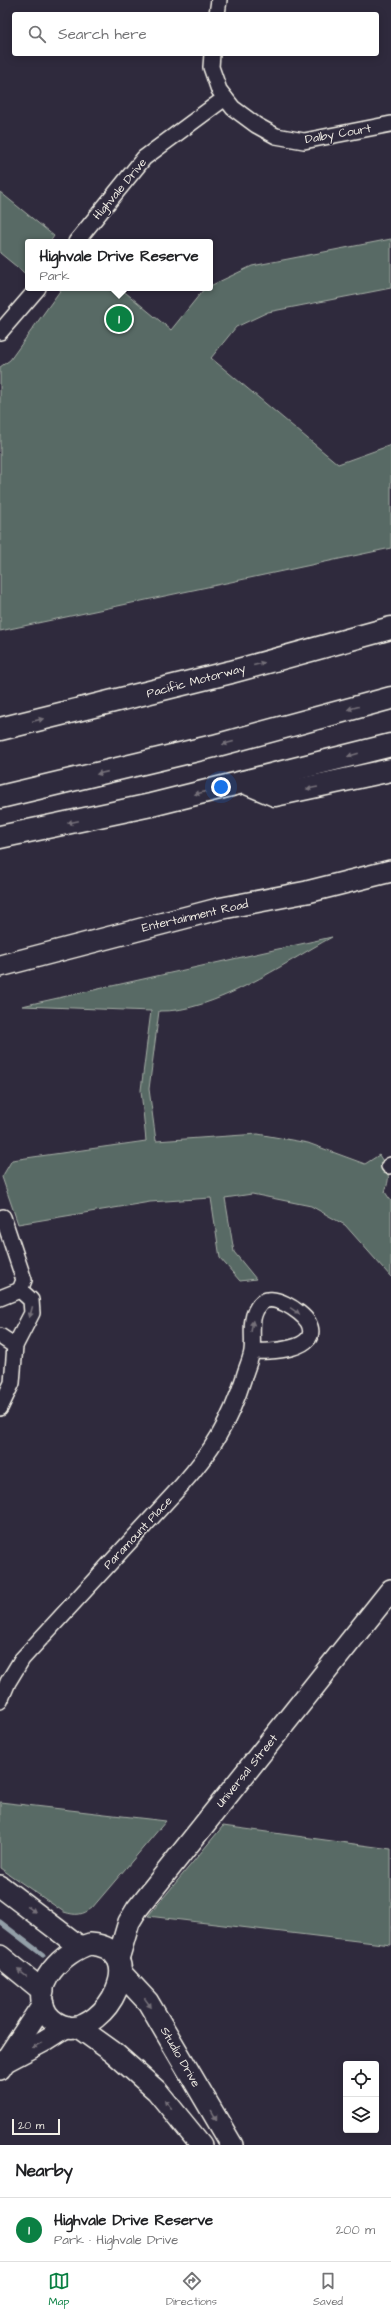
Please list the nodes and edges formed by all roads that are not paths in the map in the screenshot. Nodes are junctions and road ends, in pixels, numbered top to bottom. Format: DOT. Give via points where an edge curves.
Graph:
graph roads {
  1 [pos="219,0"];
  2 [pos="216,12"];
  3 [pos="212,56"];
  4 [pos="225,98"];
  5 [pos="391,124"];
  6 [pos="78,239"];
  7 [pos="35,291"];
  8 [pos="0,332"];
  9 [pos="391,628"];
  10 [pos="391,698"];
  11 [pos="0,729"];
  12 [pos="391,745"];
  13 [pos="391,770"];
  14 [pos="244,782"];
  15 [pos="0,797"];
  16 [pos="0,837"];
  17 [pos="391,871"];
  18 [pos="0,966"];
  19 [pos="3,1217"];
  20 [pos="20,1290"];
  21 [pos="0,1298"];
  22 [pos="0,1336"];
  23 [pos="15,1346"];
  24 [pos="252,1351"];
  25 [pos="0,1408"];
  26 [pos="391,1590"];
  27 [pos="4,1680"];
  28 [pos="0,1701"];
  29 [pos="0,1886"];
  30 [pos="80,1947"];
  31 [pos="0,1956"];
  32 [pos="120,1967"];
  33 [pos="43,1998"];
  34 [pos="72,2027"];
  35 [pos="3,2064"];
  36 [pos="201,2145"];
  37 [pos="232,2145"];
  1 -- 2 [label="street"];
  3 -- 4 [label="street, Dalby Court" via="211,67 218,90"];
  4 -- 5 [label="street, Dalby Court" via="233,108 276,136 304,141"];
  4 -- 6 [label="street, Highvale Drive" via="144,158"];
  7 -- 8 [label="street"];
  11 -- 9 [label="highway, Pacific Motorway, one-way" via="208,678"];
  10 -- 15 [label="highway, one-way" via="214,746"];
  12 -- 14 [label="highway, one-way"];
  13 -- 14 [label="highway, one-way" via="276,795"];
  14 -- 16 [label="highway, one-way"];
  17 -- 18 [label="street, Entertainment Road" via="307,892 218,909"];
  19 -- 20 [label="street" via="24,1280"];
  20 -- 21 [label="street"];
  20 -- 23 [label="street, one-way" via="28,1296 33,1306"];
  22 -- 23 [label="street"];
  23 -- 25 [label="street" via="12,1383"];
  24 -- 27 [label="street, Paramount Place" via="233,1411 203,1462"];
  26 -- 32 [label="street, Universal Street" via="137,1909 129,1922"];
  27 -- 28 [label="street, Paramount Place"];
  29 -- 30 [label="street, one-way"];
  30 -- 32 [label="street" via="90,1944 104,1947"];
  30 -- 33 [label="street" via="63,1958 49,1975"];
  33 -- 31 [label="street, one-way"];
  32 -- 34 [label="street" via="120,1983 110,2002 92,2019"];
  32 -- 37 [label="street, Studio Drive, one-way" via="148,2002"];
  33 -- 34 [label="street" via="48,2016 54,2021"];
  33 -- 35 [label="street"];
  34 -- 35 [label="street, one-way"];
  36 -- 34 [label="street, one-way" via="157,2091 113,2052"];
}
